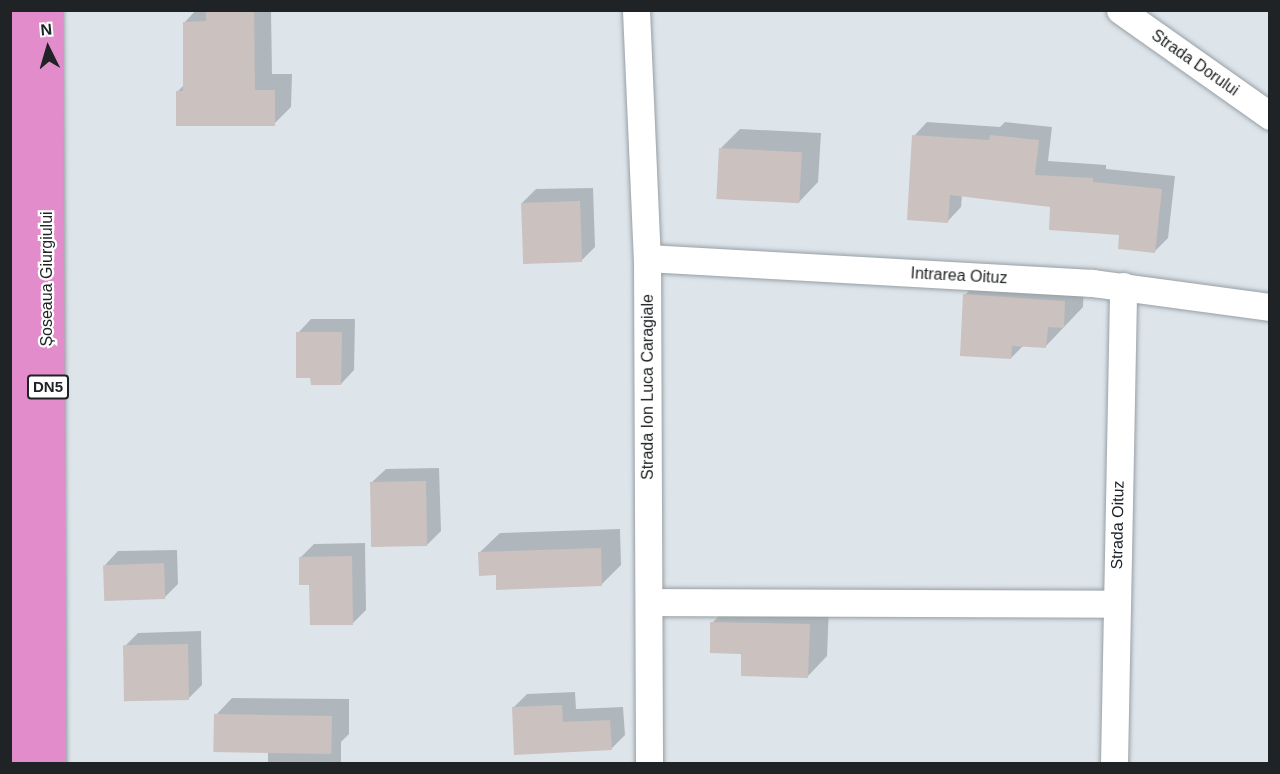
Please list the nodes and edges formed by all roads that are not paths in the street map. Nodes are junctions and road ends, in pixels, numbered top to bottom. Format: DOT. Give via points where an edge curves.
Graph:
graph roads {
  1 [pos="20,10"];
  2 [pos="46,10"];
  3 [pos="636,10"];
  4 [pos="1120,10"];
  5 [pos="1269,116"];
  6 [pos="647,258"];
  7 [pos="1123,286"];
  8 [pos="1269,307"];
  9 [pos="650,602"];
  10 [pos="1116,604"];
  11 [pos="24,764"];
  12 [pos="49,764"];
  13 [pos="649,764"];
  14 [pos="1114,764"];
  1 -- 11 [label="highway, Șoseaua Giurgiului / DN5"];
  2 -- 12 [label="highway, Șoseaua Giurgiului / DN5"];
  3 -- 6 [label="street, Strada Ion Luca Caragiale"];
  4 -- 5 [label="street, Strada Dorului"];
  6 -- 7 [label="street, Intrarea Oituz"];
  6 -- 9 [label="street, Strada Ion Luca Caragiale"];
  7 -- 8 [label="street, Intrarea Oituz"];
  7 -- 10 [label="street, Strada Oituz"];
  9 -- 10 [label="street"];
  9 -- 13 [label="street, Strada Ion Luca Caragiale"];
  10 -- 14 [label="street, Strada Oituz"];
}
